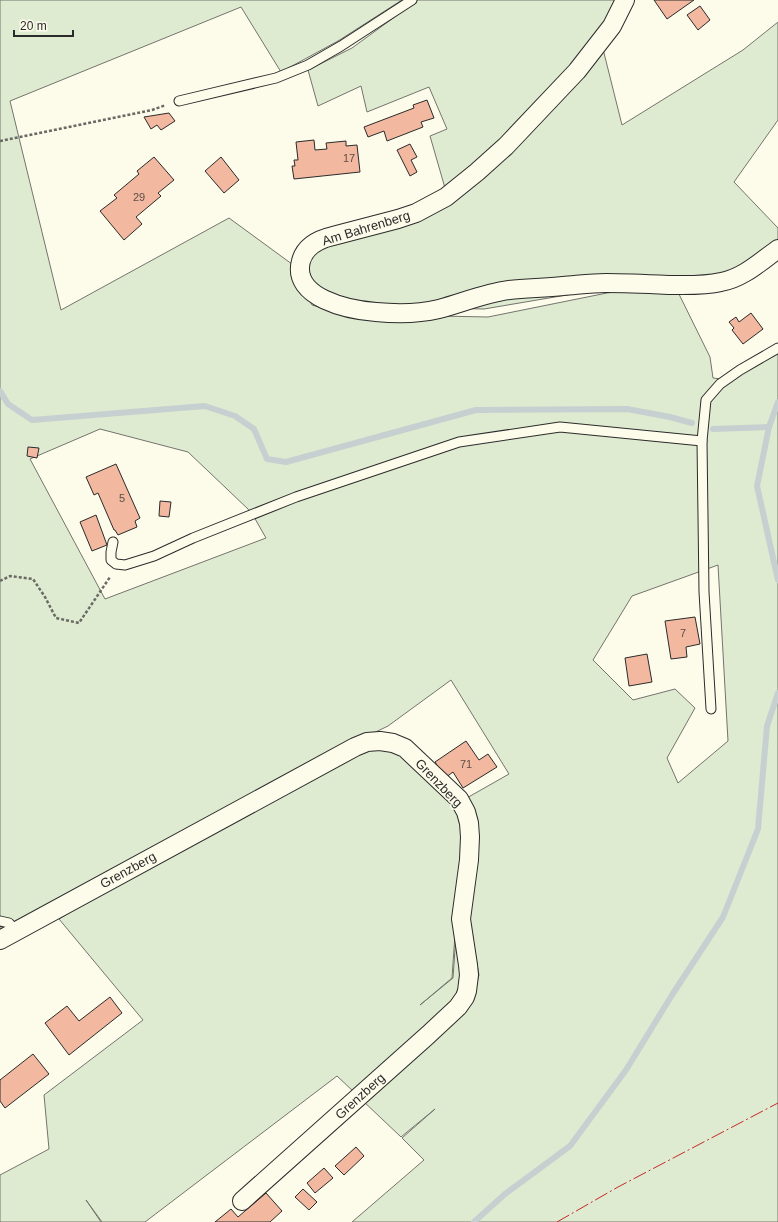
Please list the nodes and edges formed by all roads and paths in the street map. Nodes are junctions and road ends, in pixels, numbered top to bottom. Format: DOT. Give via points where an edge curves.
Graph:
graph roads {
  1 [pos="412,0"];
  2 [pos="625,0"];
  3 [pos="179,101"];
  4 [pos="0,141"];
  5 [pos="778,249"];
  6 [pos="778,348"];
  7 [pos="702,441"];
  8 [pos="113,542"];
  9 [pos="116,564"];
  10 [pos="0,581"];
  11 [pos="711,709"];
  12 [pos="0,921"];
  13 [pos="16,931"];
  14 [pos="0,940"];
  15 [pos="242,1201"];
  1 -- 3 [label="lane" via="308,65 276,78"];
  2 -- 5 [label="street, Am Bahrenberg" via="612,26 577,71 506,146 477,172 446,197 416,213 323,238 315,243 302,257 302,282 318,296 343,306 374,312 410,313 438,309 508,290 604,283 691,285 720,282 745,273"];
  3 -- 4 [label="path" via="152,110"];
  6 -- 7 [label="lane" via="720,384 706,400"];
  7 -- 9 [label="lane" via="560,426 459,442 296,497 154,556 125,565"];
  7 -- 11 [label="lane" via="704,592"];
  8 -- 9 [label="lane" via="111,560"];
  9 -- 10 [label="path" via="79,623 56,618 33,579 10,576"];
  12 -- 13 [label="lane" via="9,923"];
  13 -- 14 [label="street, Grenzberg"];
  13 -- 15 [label="street, Grenzberg" via="367,742 393,743 405,748 459,799 466,812 470,837 462,919 469,975 465,998"];
}
